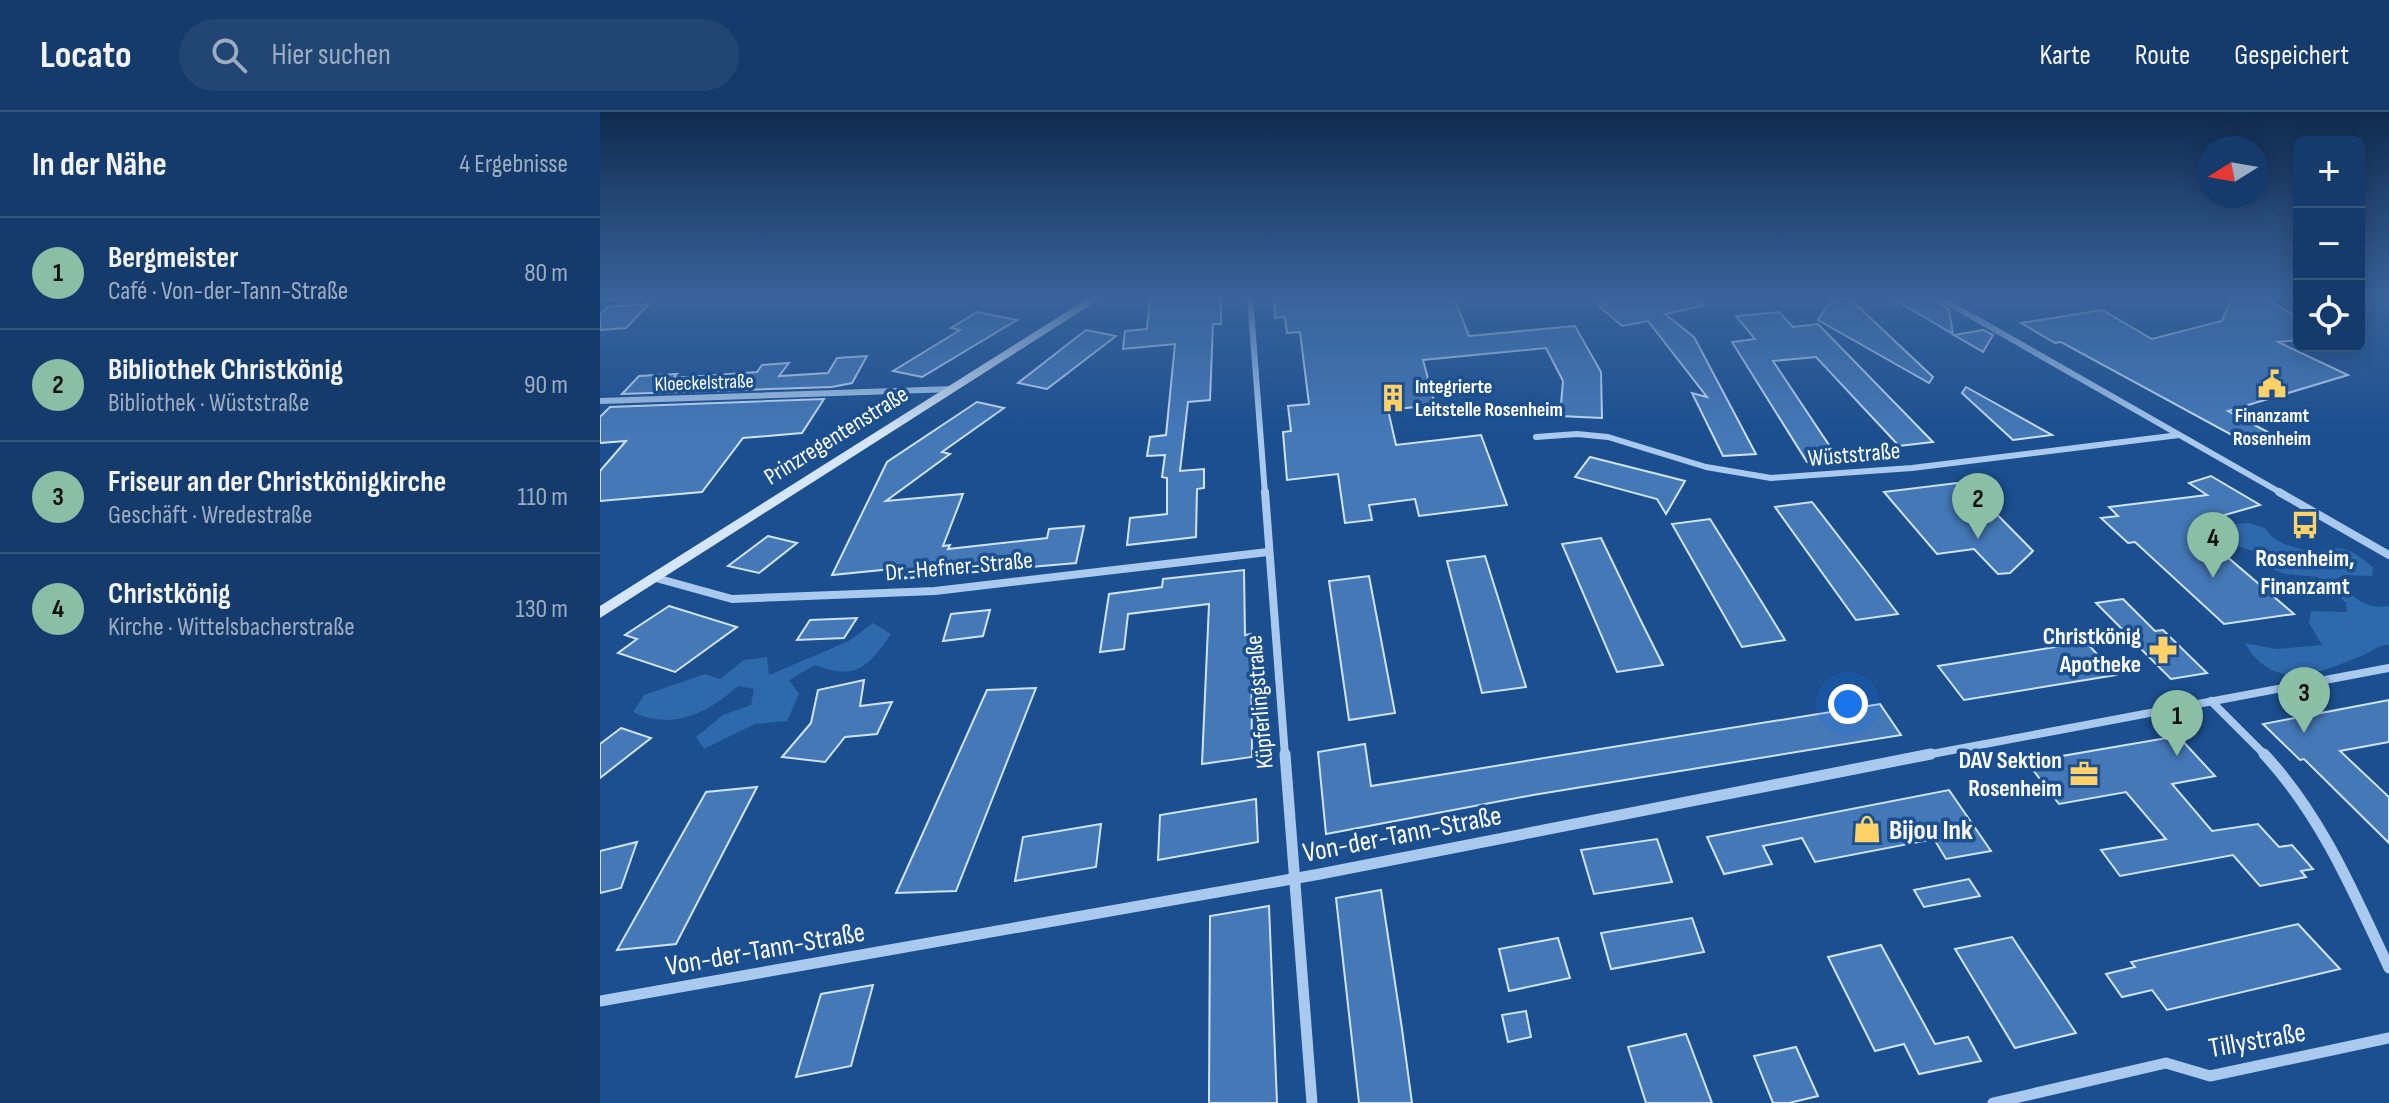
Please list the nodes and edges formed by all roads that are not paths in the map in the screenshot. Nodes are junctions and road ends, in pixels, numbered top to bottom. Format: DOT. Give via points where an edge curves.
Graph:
graph roads {
  1 [pos="1025,343"];
  2 [pos="1253,343"];
  3 [pos="2019,343"];
  4 [pos="953,389"];
  5 [pos="600,401"];
  6 [pos="2179,435"];
  7 [pos="1536,437"];
  8 [pos="1268,552"];
  9 [pos="2389,555"];
  10 [pos="656,578"];
  11 [pos="600,613"];
  12 [pos="2389,668"];
  13 [pos="2211,701"];
  14 [pos="1297,878"];
  15 [pos="2389,968"];
  16 [pos="600,1001"];
  17 [pos="2389,1038"];
  18 [pos="1312,1103"];
  19 [pos="1993,1103"];
  1 -- 4 [label="main road, Prinzregentenstraße"];
  2 -- 8 [label="street, Küpferlingstraße"];
  3 -- 6 [label="street"];
  4 -- 5 [label="street, Kloeckelstraße"];
  4 -- 10 [label="main road, Prinzregentenstraße"];
  6 -- 7 [label="street, Wüststraße" via="1912,468 1771,478 1706,467 1608,437"];
  6 -- 9 [label="street"];
  8 -- 10 [label="street, Dr.-Hefner-Straße" via="935,591 732,599"];
  8 -- 14 [label="street, Küpferlingstraße"];
  10 -- 11 [label="main road, Prinzregentenstraße"];
  12 -- 13 [label="street, Von-der-Tann-Straße"];
  13 -- 14 [label="street, Von-der-Tann-Straße"];
  13 -- 15 [label="street" via="2283,774 2306,808"];
  14 -- 16 [label="street, Von-der-Tann-Straße"];
  14 -- 18 [label="street, Küpferlingstraße"];
  17 -- 19 [label="street, Tillystraße" via="2210,1076 2166,1063"];
}
